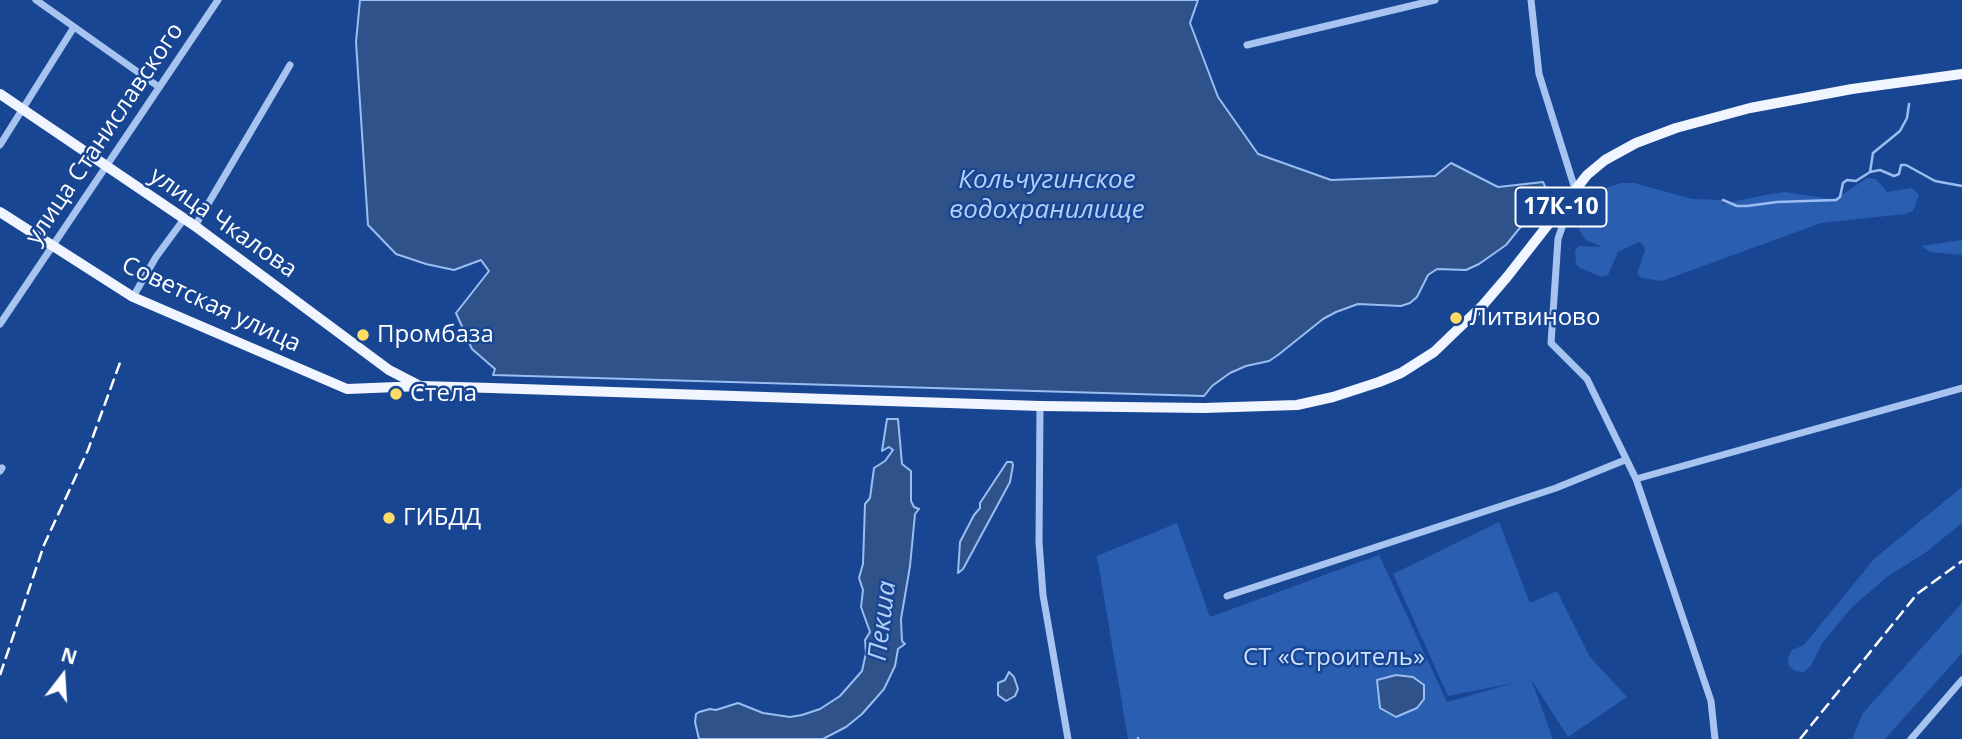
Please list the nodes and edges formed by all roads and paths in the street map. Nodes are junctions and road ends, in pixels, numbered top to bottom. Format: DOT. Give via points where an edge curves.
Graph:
graph roads {
  1 [pos="36,0"];
  2 [pos="218,0"];
  3 [pos="1435,0"];
  4 [pos="1531,0"];
  5 [pos="74,27"];
  6 [pos="1247,45"];
  7 [pos="290,65"];
  8 [pos="1962,74"];
  9 [pos="159,87"];
  10 [pos="0,94"];
  11 [pos="23,109"];
  12 [pos="0,145"];
  13 [pos="106,166"];
  14 [pos="1576,189"];
  15 [pos="0,212"];
  16 [pos="184,219"];
  17 [pos="195,226"];
  18 [pos="53,245"];
  19 [pos="133,297"];
  20 [pos="0,324"];
  21 [pos="421,386"];
  22 [pos="1962,388"];
  23 [pos="1040,406"];
  24 [pos="1625,460"];
  25 [pos="1636,479"];
  26 [pos="1227,596"];
  27 [pos="1962,680"];
  28 [pos="1068,739"];
  29 [pos="1716,739"];
  30 [pos="1911,739"];
  1 -- 5 [label="street"];
  2 -- 9 [label="street, улица Станиславского"];
  3 -- 6 [label="street"];
  4 -- 14 [label="street" via="1539,74"];
  5 -- 9 [label="street"];
  5 -- 11 [label="street"];
  7 -- 17 [label="street"];
  8 -- 14 [label="main road, 17К-10" via="1796,98 1715,116 1616,153 1596,166"];
  9 -- 13 [label="street, улица Станиславского"];
  10 -- 11 [label="main road, улица Чкалова"];
  11 -- 12 [label="street"];
  11 -- 13 [label="main road, улица Чкалова"];
  13 -- 16 [label="main road, улица Чкалова"];
  13 -- 18 [label="street, улица Станиславского"];
  14 -- 23 [label="main road, Советская улица / 17К-10" via="1483,306 1434,352 1401,373 1297,405"];
  14 -- 24 [label="street" via="1558,239 1551,343 1587,379"];
  15 -- 18 [label="main road, Советская улица"];
  16 -- 17 [label="main road, улица Чкалова"];
  16 -- 19 [label="street"];
  17 -- 21 [label="main road, улица Чкалова" via="389,370"];
  18 -- 19 [label="main road, Советская улица"];
  18 -- 20 [label="street, улица Станиславского"];
  19 -- 21 [label="main road, Советская улица" via="347,389"];
  21 -- 23 [label="main road, Советская улица"];
  22 -- 25 [label="street"];
  23 -- 28 [label="street" via="1043,595"];
  24 -- 25 [label="street"];
  24 -- 26 [label="street" via="1556,488"];
  25 -- 29 [label="street" via="1710,701"];
  27 -- 30 [label="street"];
}
